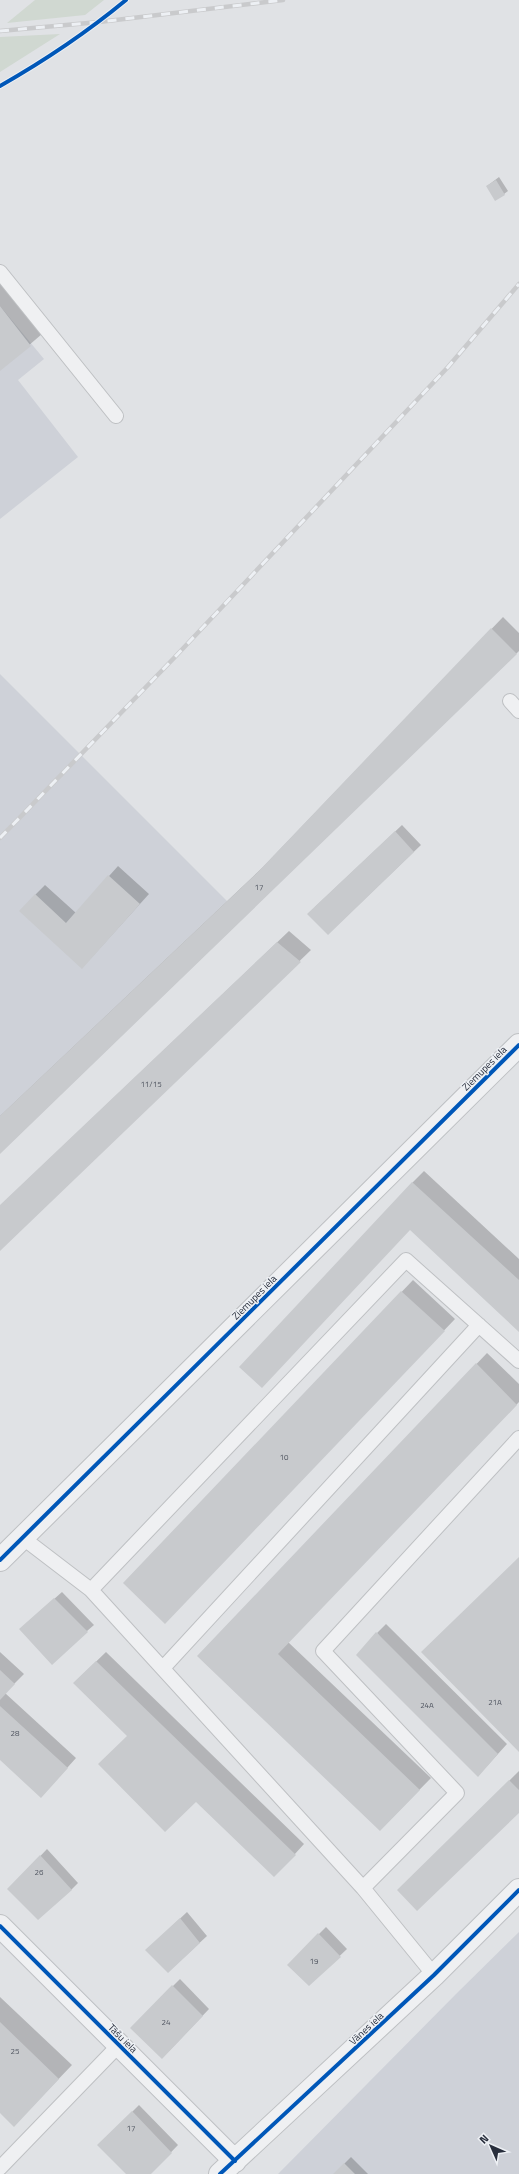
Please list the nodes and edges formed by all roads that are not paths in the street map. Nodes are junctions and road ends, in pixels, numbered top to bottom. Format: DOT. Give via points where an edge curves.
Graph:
graph roads {
  1 [pos="0,272"];
  2 [pos="116,416"];
  3 [pos="519,1045"];
  4 [pos="479,1325"];
  5 [pos="519,1361"];
  6 [pos="519,1438"];
  7 [pos="23,1538"];
  8 [pos="0,1560"];
  9 [pos="91,1590"];
  10 [pos="163,1668"];
  11 [pos="363,1888"];
  12 [pos="519,1890"];
  13 [pos="0,1926"];
  14 [pos="434,1975"];
  15 [pos="119,2045"];
  16 [pos="228,2167"];
  17 [pos="0,2168"];
  1 -- 2 [label="lane"];
  3 -- 7 [label="street, Ziemupes iela"];
  4 -- 5 [label="lane"];
  4 -- 9 [label="lane" via="406,1260"];
  4 -- 10 [label="lane"];
  6 -- 11 [label="lane" via="323,1650 458,1794"];
  7 -- 8 [label="street, Ziemupes iela"];
  7 -- 9 [label="lane"];
  9 -- 10 [label="lane"];
  10 -- 11 [label="lane"];
  11 -- 14 [label="lane"];
  12 -- 14 [label="street, Vānes iela"];
  13 -- 15 [label="street, Tāšu iela"];
  14 -- 16 [label="street, Vānes iela"];
  15 -- 16 [label="street, Tāšu iela"];
  15 -- 17 [label="lane"];
}
